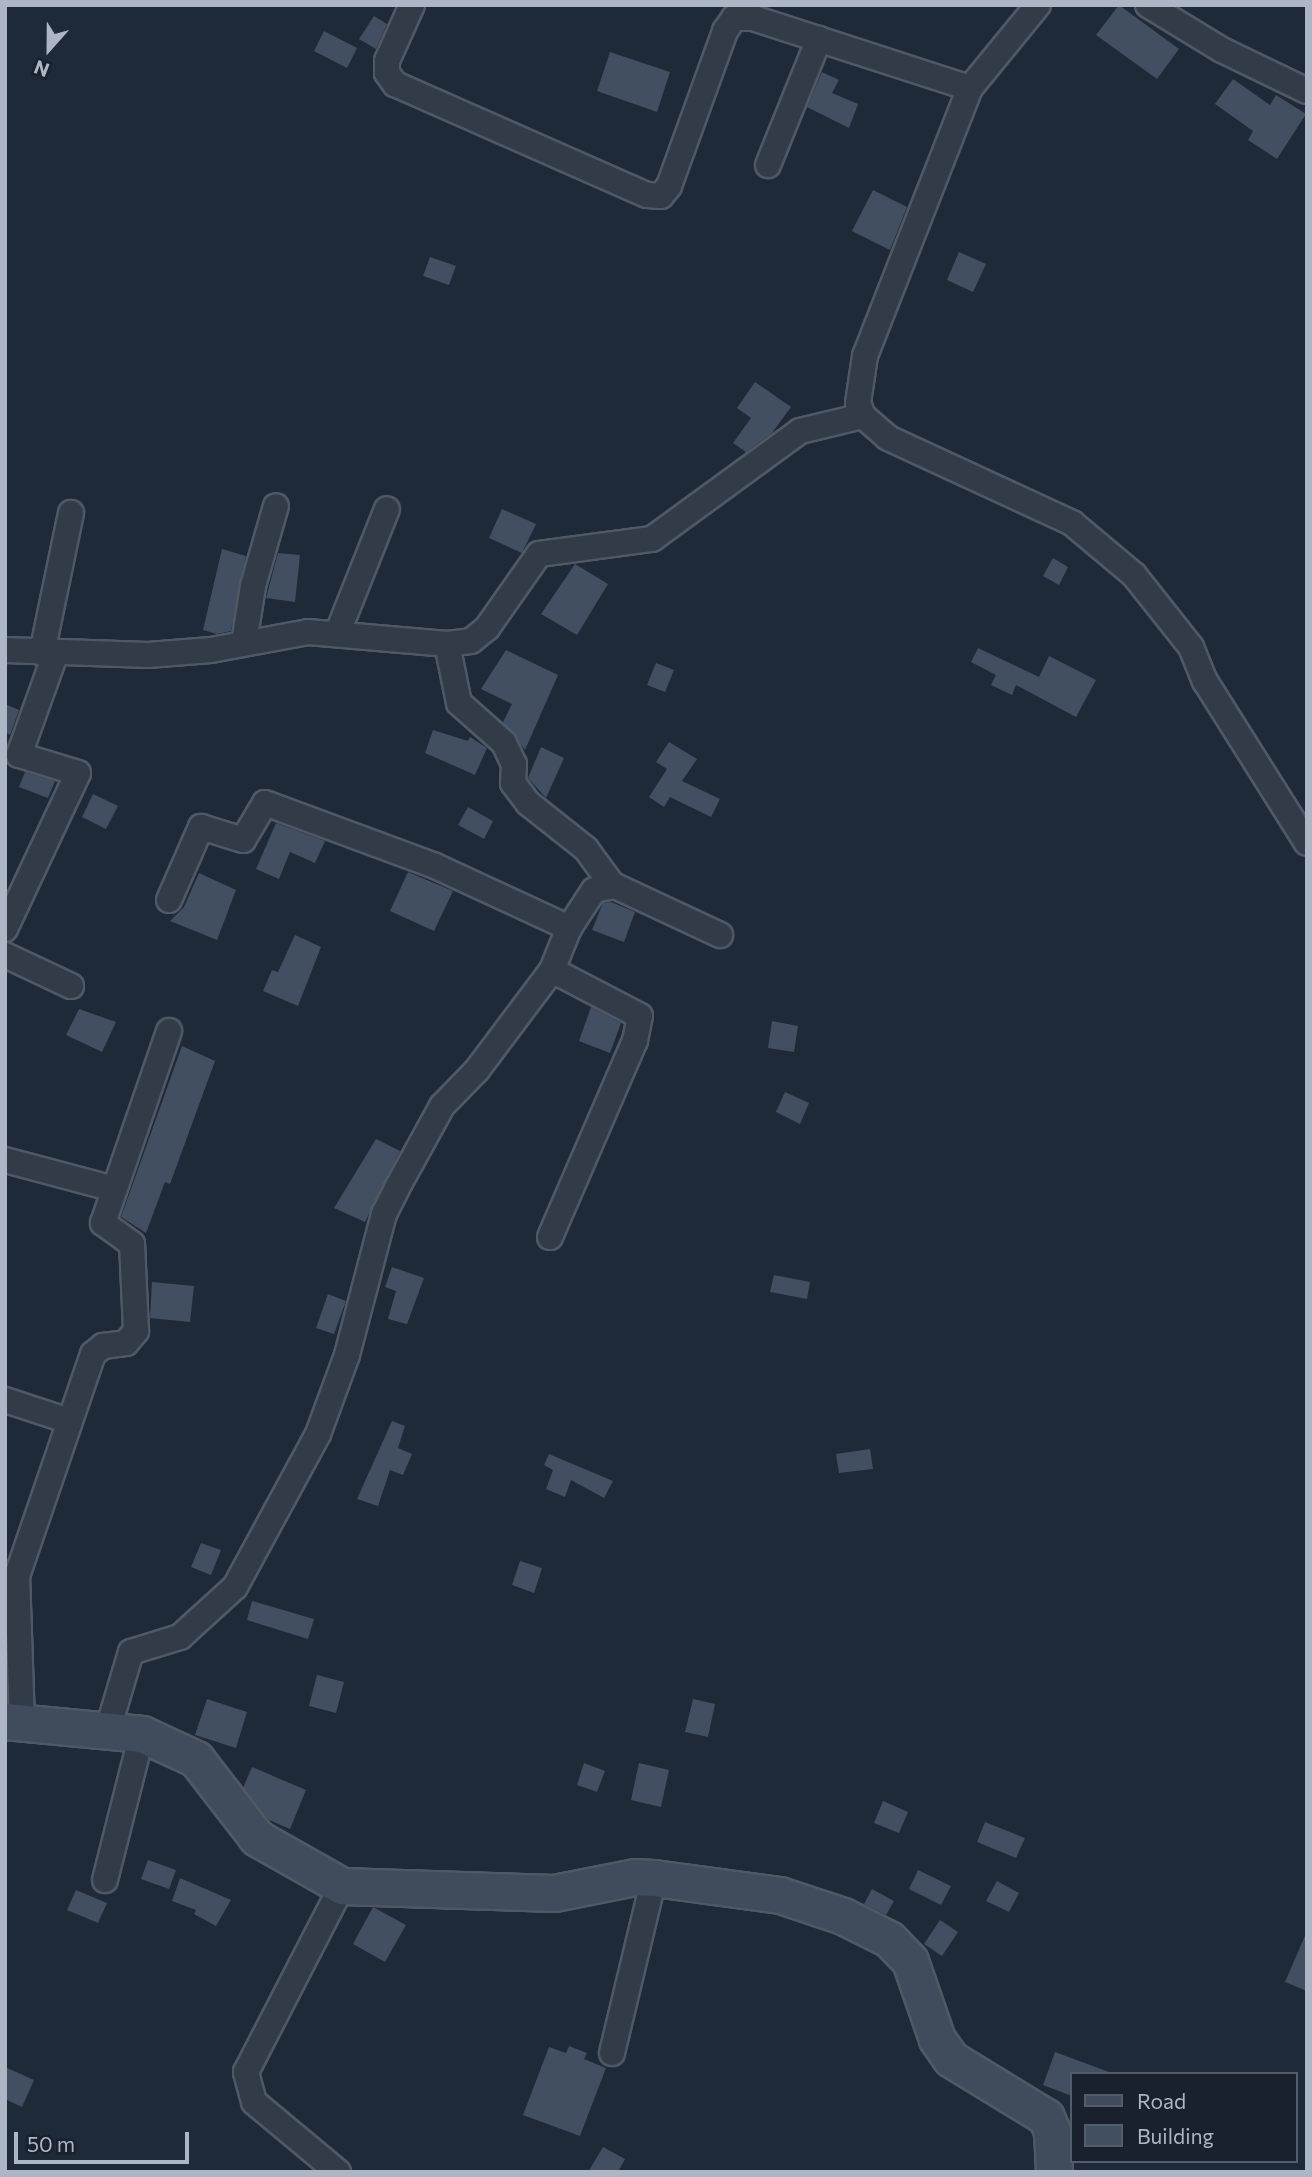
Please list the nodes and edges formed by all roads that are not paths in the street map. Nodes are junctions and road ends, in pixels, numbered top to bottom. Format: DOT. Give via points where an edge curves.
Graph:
graph roads {
  1 [pos="412,5"];
  2 [pos="1038,5"];
  3 [pos="1148,5"];
  4 [pos="819,40"];
  5 [pos="970,88"];
  6 [pos="1307,91"];
  7 [pos="768,164"];
  8 [pos="863,416"];
  9 [pos="276,506"];
  10 [pos="387,509"];
  11 [pos="71,513"];
  12 [pos="338,632"];
  13 [pos="244,642"];
  14 [pos="447,644"];
  15 [pos="5,650"];
  16 [pos="49,654"];
  17 [pos="1307,843"];
  18 [pos="613,886"];
  19 [pos="169,900"];
  20 [pos="569,928"];
  21 [pos="5,929"];
  22 [pos="720,935"];
  23 [pos="5,955"];
  24 [pos="552,970"];
  25 [pos="71,986"];
  26 [pos="169,1031"];
  27 [pos="5,1160"];
  28 [pos="114,1189"];
  29 [pos="550,1237"];
  30 [pos="5,1400"];
  31 [pos="69,1421"];
  32 [pos="14,1722"];
  33 [pos="125,1731"];
  34 [pos="654,1878"];
  35 [pos="105,1880"];
  36 [pos="342,1886"];
  37 [pos="612,2053"];
  38 [pos="338,2172"];
  39 [pos="1054,2172"];
  1 -- 4 [label="street" via="387,61 387,74 395,84 647,194 661,196 669,186 734,18 753,18"];
  2 -- 5 [label="street"];
  3 -- 6 [label="street" via="1222,50"];
  4 -- 5 [label="street"];
  4 -- 7 [label="street"];
  5 -- 8 [label="street" via="865,356 857,389"];
  8 -- 14 [label="street" via="800,431 652,539 539,554 487,628 471,641"];
  8 -- 17 [label="street" via="888,438 1072,523 1134,575 1191,647 1205,681"];
  9 -- 13 [label="street" via="253,586"];
  10 -- 12 [label="street"];
  11 -- 16 [label="street"];
  12 -- 13 [label="street"];
  12 -- 14 [label="street"];
  13 -- 16 [label="street" via="148,655"];
  14 -- 18 [label="street" via="459,703 504,743 514,764 513,783 528,803 586,849"];
  15 -- 16 [label="street"];
  16 -- 21 [label="street" via="19,755 78,773"];
  18 -- 20 [label="street" via="594,890"];
  18 -- 22 [label="street"];
  19 -- 20 [label="street" via="201,827 243,840 265,803 435,866"];
  20 -- 24 [label="street"];
  23 -- 25 [label="street"];
  24 -- 29 [label="street" via="640,1016 635,1041"];
  24 -- 33 [label="street" via="477,1070 442,1106 397,1188 384,1214 347,1355 318,1434 235,1587 180,1637 147,1643 131,1652"];
  26 -- 28 [label="street"];
  27 -- 28 [label="street"];
  28 -- 31 [label="street" via="103,1223 132,1244 136,1331 126,1343 97,1349"];
  30 -- 31 [label="street"];
  31 -- 32 [label="street" via="17,1576"];
  32 -- 33 [label="street"];
  33 -- 35 [label="street"];
  33 -- 36 [label="street" via="197,1759 257,1838"];
  34 -- 36 [label="street" via="635,1877 554,1893"];
  34 -- 37 [label="street"];
  34 -- 39 [label="street" via="780,1895 844,1916 888,1940 910,1961 937,2039 951,2059 1046,2117 1052,2131"];
  36 -- 38 [label="street" via="246,2072 254,2102"];
}
